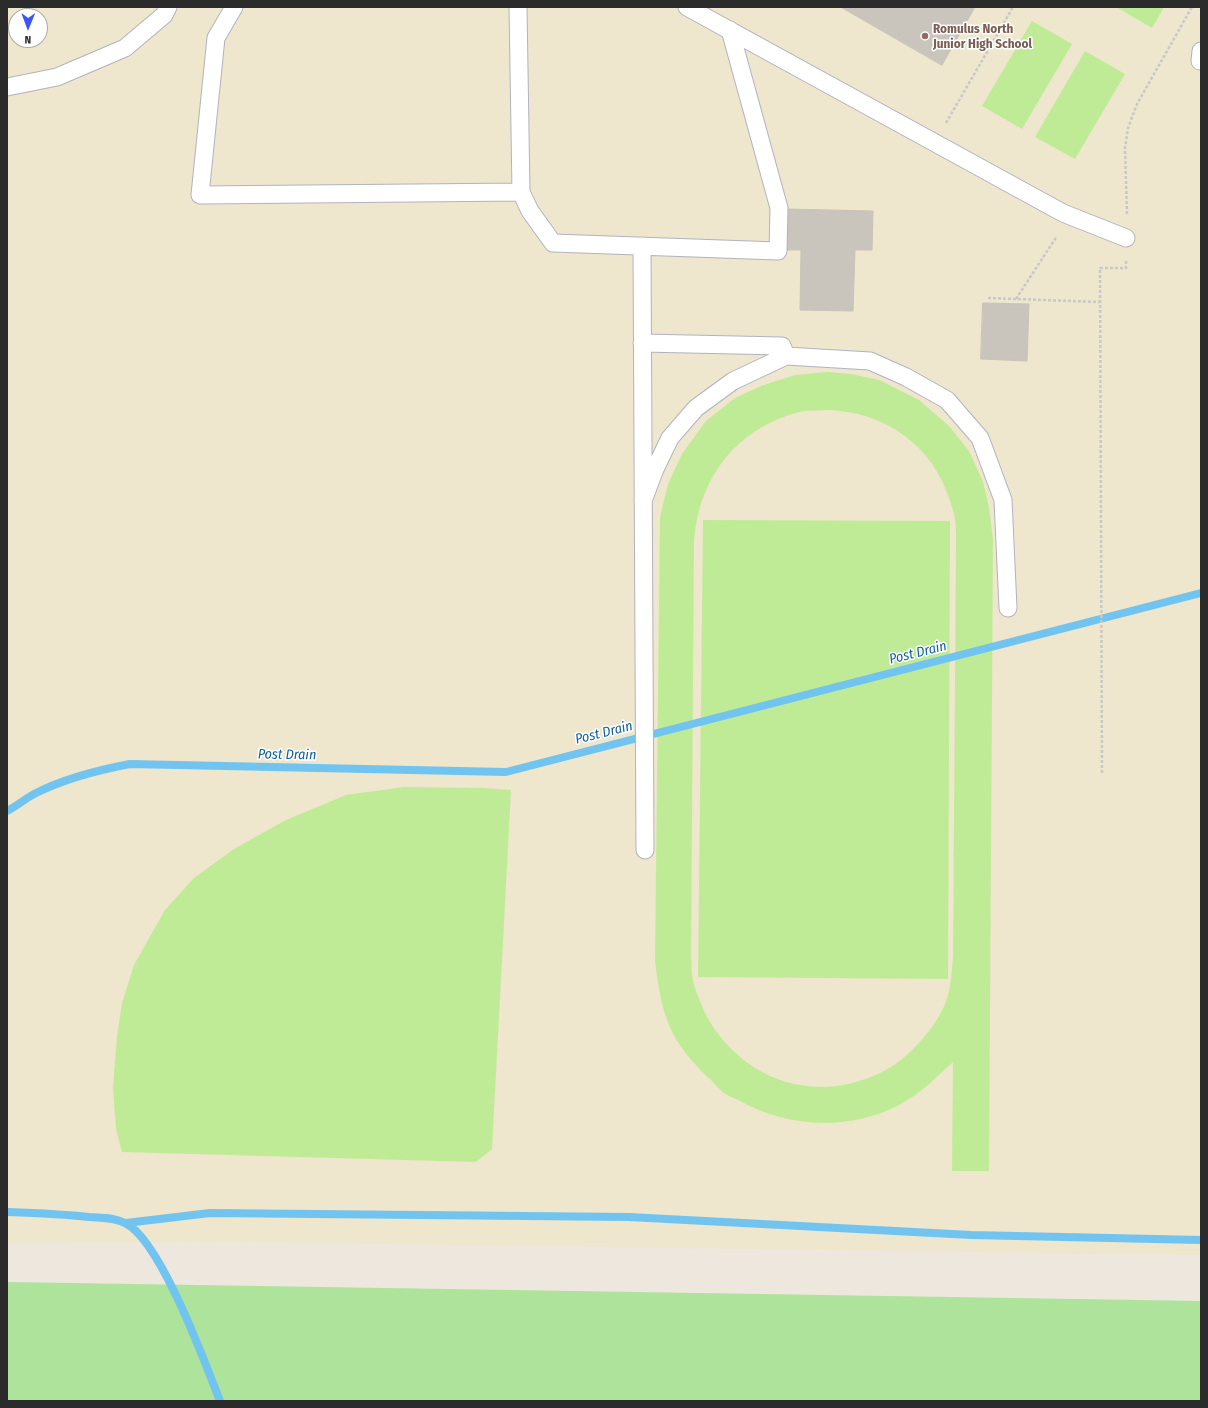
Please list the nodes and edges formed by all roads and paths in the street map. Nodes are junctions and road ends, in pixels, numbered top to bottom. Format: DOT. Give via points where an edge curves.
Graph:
graph roads {
  1 [pos="168,7"];
  2 [pos="234,7"];
  3 [pos="518,7"];
  4 [pos="687,7"];
  5 [pos="1013,7"];
  6 [pos="1192,7"];
  7 [pos="730,30"];
  8 [pos="7,87"];
  9 [pos="935,143"];
  10 [pos="521,192"];
  11 [pos="1127,214"];
  12 [pos="1061,230"];
  13 [pos="1126,238"];
  14 [pos="642,246"];
  15 [pos="1126,258"];
  16 [pos="988,298"];
  17 [pos="1016,299"];
  18 [pos="1100,302"];
  19 [pos="642,343"];
  20 [pos="786,356"];
  21 [pos="643,501"];
  22 [pos="1008,608"];
  23 [pos="1102,773"];
  24 [pos="644,850"];
  1 -- 8 [label="lane" via="164,15 125,48 57,77"];
  2 -- 10 [label="lane" via="216,38 200,195"];
  3 -- 10 [label="lane"];
  4 -- 7 [label="lane"];
  5 -- 9 [label="path"];
  6 -- 11 [label="path" via="1137,104 1128,128 1125,148"];
  7 -- 9 [label="lane"];
  7 -- 14 [label="lane" via="779,208 778,252"];
  9 -- 13 [label="lane" via="1063,213"];
  10 -- 14 [label="lane" via="530,211 553,243"];
  12 -- 17 [label="path"];
  14 -- 19 [label="lane"];
  15 -- 18 [label="path" via="1126,268 1100,268"];
  16 -- 17 [label="path"];
  17 -- 18 [label="path"];
  18 -- 23 [label="path"];
  19 -- 20 [label="lane" via="782,346"];
  19 -- 21 [label="lane"];
  20 -- 21 [label="lane" via="733,381 696,408 670,438"];
  20 -- 22 [label="lane" via="870,361 906,377 946,400 980,438 1003,500"];
  21 -- 24 [label="lane"];
}
